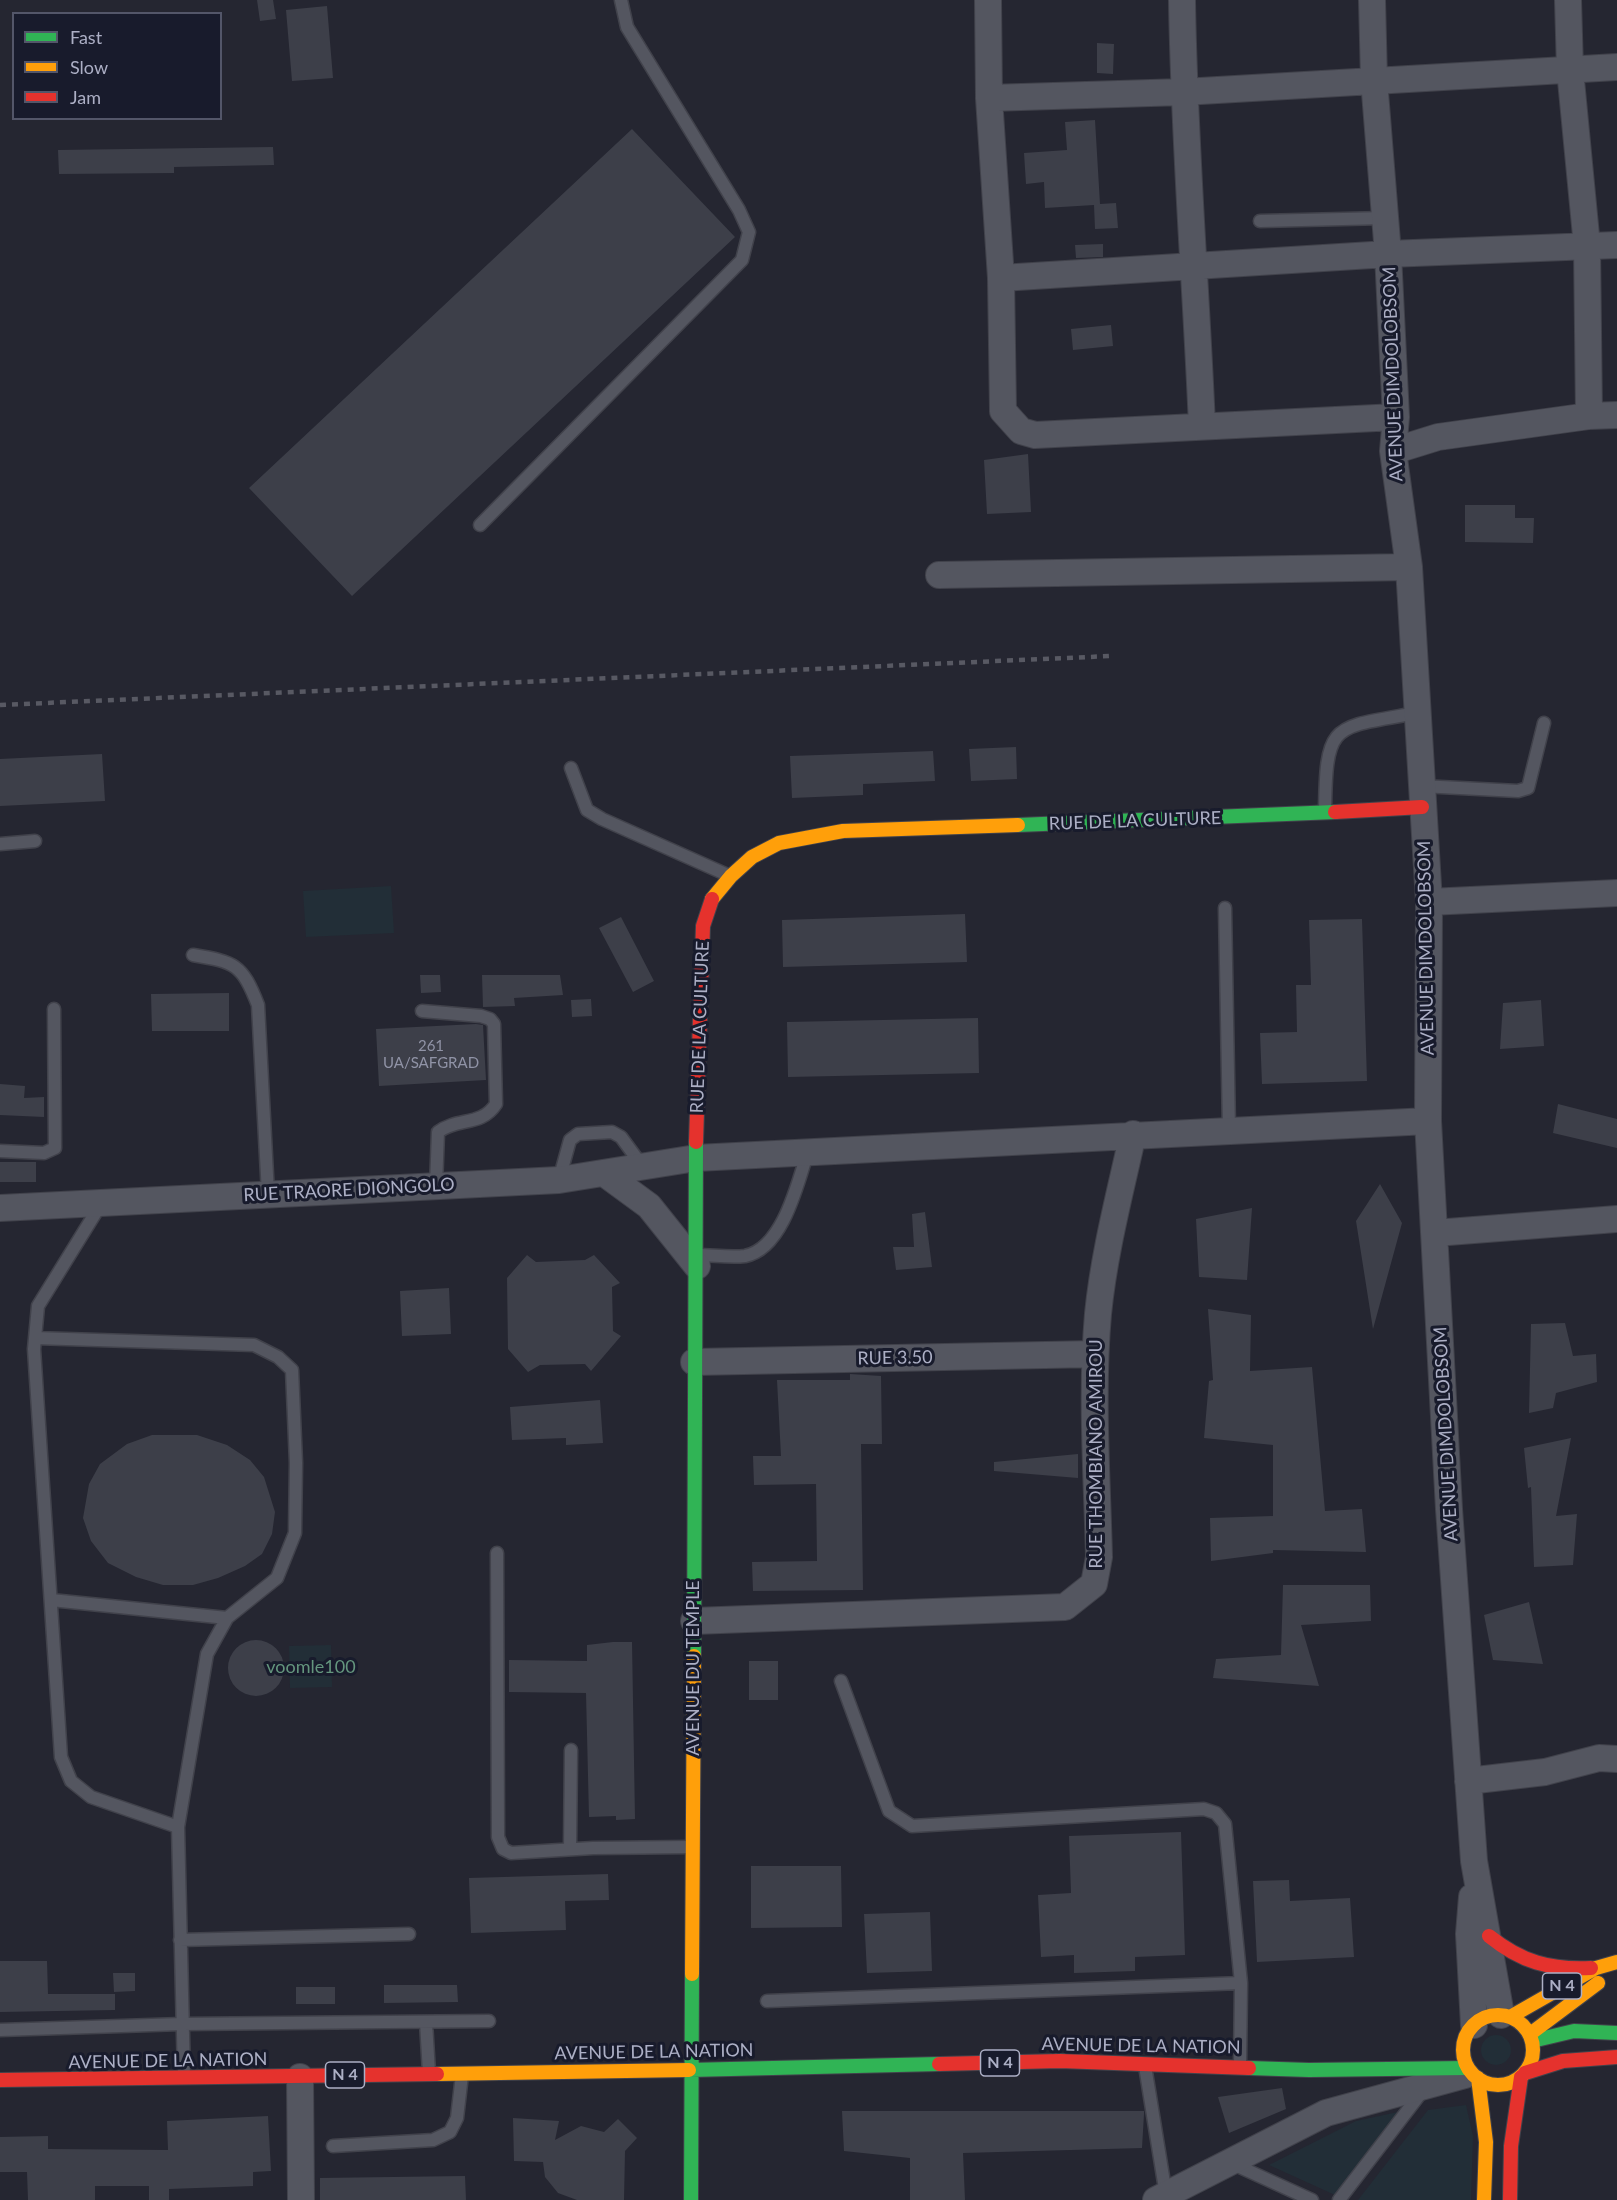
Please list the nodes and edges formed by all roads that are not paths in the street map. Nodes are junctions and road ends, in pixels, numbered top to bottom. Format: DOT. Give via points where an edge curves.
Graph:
graph roads {
  1 [pos="621,0"];
  2 [pos="988,0"];
  3 [pos="1182,0"];
  4 [pos="1372,0"];
  5 [pos="1568,0"];
  6 [pos="1617,67"];
  7 [pos="1570,70"];
  8 [pos="1374,80"];
  9 [pos="1183,92"];
  10 [pos="989,98"];
  11 [pos="1385,218"];
  12 [pos="1260,221"];
  13 [pos="1617,245"];
  14 [pos="1587,246"];
  15 [pos="1388,254"];
  16 [pos="1196,265"];
  17 [pos="1001,278"];
  18 [pos="1617,415"];
  19 [pos="1589,416"];
  20 [pos="1396,417"];
  21 [pos="1202,426"];
  22 [pos="1393,451"];
  23 [pos="480,525"];
  24 [pos="1409,567"];
  25 [pos="939,575"];
  26 [pos="1417,713"];
  27 [pos="1544,723"];
  28 [pos="571,768"];
  29 [pos="1422,797"];
  30 [pos="1325,813"];
  31 [pos="35,841"];
  32 [pos="0,844"];
  33 [pos="731,876"];
  34 [pos="1617,893"];
  35 [pos="1429,902"];
  36 [pos="1225,908"];
  37 [pos="193,955"];
  38 [pos="54,1009"];
  39 [pos="422,1011"];
  40 [pos="1428,1121"];
  41 [pos="1229,1130"];
  42 [pos="1133,1134"];
  43 [pos="0,1151"];
  44 [pos="808,1152"];
  45 [pos="696,1158"];
  46 [pos="643,1167"];
  47 [pos="604,1173"];
  48 [pos="559,1180"];
  49 [pos="436,1186"];
  50 [pos="268,1194"];
  51 [pos="102,1203"];
  52 [pos="0,1208"];
  53 [pos="1617,1219"];
  54 [pos="1435,1233"];
  55 [pos="697,1260"];
  56 [pos="35,1338"];
  57 [pos="1095,1354"];
  58 [pos="694,1362"];
  59 [pos="497,1553"];
  60 [pos="51,1600"];
  61 [pos="227,1618"];
  62 [pos="694,1622"];
  63 [pos="841,1681"];
  64 [pos="572,1750"];
  65 [pos="1617,1759"];
  66 [pos="1468,1781"];
  67 [pos="178,1827"];
  68 [pos="692,1846"];
  69 [pos="570,1849"];
  70 [pos="1474,1861"];
  71 [pos="409,1934"];
  72 [pos="1489,1936"];
  73 [pos="180,1940"];
  74 [pos="1617,1963"];
  75 [pos="1596,1968"];
  76 [pos="1241,1983"];
  77 [pos="767,2001"];
  78 [pos="1506,2016"];
  79 [pos="489,2021"];
  80 [pos="426,2022"];
  81 [pos="182,2024"];
  82 [pos="0,2030"];
  83 [pos="1469,2032"];
  84 [pos="1617,2033"];
  85 [pos="1531,2038"];
  86 [pos="1447,2044"];
  87 [pos="1395,2054"];
  88 [pos="1617,2057"];
  89 [pos="1145,2065"];
  90 [pos="1240,2066"];
  91 [pos="690,2070"];
  92 [pos="1309,2070"];
  93 [pos="1472,2073"];
  94 [pos="462,2074"];
  95 [pos="429,2075"];
  96 [pos="1523,2075"];
  97 [pos="300,2077"];
  98 [pos="184,2079"];
  99 [pos="0,2080"];
  100 [pos="1426,2087"];
  101 [pos="333,2146"];
  102 [pos="1227,2161"];
  103 [pos="1161,2197"];
  104 [pos="301,2200"];
  105 [pos="691,2200"];
  106 [pos="1312,2200"];
  107 [pos="1339,2200"];
  108 [pos="1484,2200"];
  109 [pos="1510,2200"];
  1 -- 23 [label="lane" via="627,27 750,232 742,260"];
  2 -- 10 [label="street"];
  3 -- 9 [label="street"];
  4 -- 8 [label="street, AVENUE DIMDOLOBSOM"];
  5 -- 7 [label="street"];
  6 -- 7 [label="street"];
  7 -- 8 [label="street"];
  7 -- 14 [label="street"];
  8 -- 9 [label="street"];
  8 -- 11 [label="street, AVENUE DIMDOLOBSOM"];
  9 -- 10 [label="street"];
  9 -- 16 [label="street"];
  10 -- 17 [label="street"];
  11 -- 12 [label="lane"];
  11 -- 15 [label="street, AVENUE DIMDOLOBSOM"];
  13 -- 14 [label="street"];
  14 -- 15 [label="street"];
  14 -- 19 [label="street"];
  15 -- 16 [label="street"];
  15 -- 20 [label="street, AVENUE DIMDOLOBSOM"];
  16 -- 17 [label="street"];
  16 -- 21 [label="street"];
  17 -- 21 [label="street" via="1003,411 1021,430 1035,435"];
  18 -- 19 [label="street"];
  19 -- 22 [label="street" via="1438,437"];
  20 -- 21 [label="street"];
  20 -- 22 [label="street, AVENUE DIMDOLOBSOM"];
  22 -- 24 [label="street, AVENUE DIMDOLOBSOM"];
  24 -- 25 [label="street"];
  24 -- 26 [label="street, AVENUE DIMDOLOBSOM"];
  26 -- 29 [label="street, AVENUE DIMDOLOBSOM"];
  26 -- 30 [label="lane" via="1352,724 1337,734 1326,764"];
  27 -- 29 [label="lane" via="1528,788"];
  28 -- 33 [label="lane" via="587,810"];
  29 -- 30 [label="main road, RUE DE LA CULTURE"];
  29 -- 35 [label="street, AVENUE DIMDOLOBSOM"];
  30 -- 33 [label="main road, RUE DE LA CULTURE" via="843,831 779,843 752,857"];
  31 -- 32 [label="lane"];
  33 -- 45 [label="main road, RUE DE LA CULTURE" via="713,898 703,926"];
  34 -- 35 [label="street"];
  35 -- 40 [label="street, AVENUE DIMDOLOBSOM"];
  36 -- 41 [label="lane"];
  37 -- 50 [label="lane" via="227,960 248,978 258,1005"];
  38 -- 43 [label="lane" via="55,1148 44,1153"];
  39 -- 49 [label="lane" via="481,1016 494,1024 496,1104 490,1113 474,1121 449,1124 438,1132"];
  40 -- 41 [label="street"];
  40 -- 54 [label="street, AVENUE DIMDOLOBSOM"];
  41 -- 42 [label="street"];
  42 -- 44 [label="street"];
  42 -- 57 [label="street, RUE THOMBIANO AMIROU" via="1103,1276"];
  44 -- 45 [label="street"];
  44 -- 55 [label="lane" via="785,1218 760,1249 746,1256"];
  45 -- 46 [label="street, RUE TRAORE DIONGOLO"];
  45 -- 55 [label="main road, AVENUE DU TEMPLE"];
  46 -- 47 [label="street, RUE TRAORE DIONGOLO"];
  46 -- 48 [label="lane" via="621,1137 612,1132 578,1134 570,1140"];
  47 -- 48 [label="street, RUE TRAORE DIONGOLO"];
  47 -- 55 [label="street" via="649,1206"];
  48 -- 49 [label="street, RUE TRAORE DIONGOLO"];
  49 -- 50 [label="street, RUE TRAORE DIONGOLO"];
  50 -- 51 [label="street, RUE TRAORE DIONGOLO"];
  51 -- 52 [label="street, RUE TRAORE DIONGOLO"];
  51 -- 56 [label="lane" via="38,1306"];
  53 -- 54 [label="street"];
  54 -- 66 [label="street, AVENUE DIMDOLOBSOM"];
  55 -- 58 [label="main road, AVENUE DU TEMPLE"];
  56 -- 60 [label="lane"];
  56 -- 61 [label="lane" via="254,1345 278,1357 292,1370 295,1533 277,1578"];
  57 -- 58 [label="street, RUE 3.50"];
  57 -- 62 [label="street, RUE THOMBIANO AMIROU" via="1099,1557 1094,1584 1079,1599 1065,1607"];
  58 -- 62 [label="main road, AVENUE DU TEMPLE"];
  59 -- 69 [label="lane" via="498,1837 503,1849 511,1853"];
  60 -- 61 [label="lane"];
  60 -- 67 [label="lane" via="61,1757 71,1781 91,1797"];
  61 -- 67 [label="lane" via="207,1654"];
  62 -- 68 [label="main road, AVENUE DU TEMPLE"];
  63 -- 76 [label="lane" via="889,1811 912,1826 1204,1809 1216,1813 1225,1824"];
  64 -- 69 [label="lane"];
  65 -- 66 [label="street" via="1599,1758 1545,1772"];
  66 -- 70 [label="street, AVENUE DIMDOLOBSOM"];
  67 -- 73 [label="lane"];
  68 -- 69 [label="lane"];
  68 -- 91 [label="main road, AVENUE DU TEMPLE"];
  70 -- 72 [label="street, AVENUE DIMDOLOBSOM"];
  70 -- 83 [label="street, AVENUE DIMDOLOBSOM"];
  71 -- 73 [label="lane"];
  72 -- 75 [label="main road" via="1532,1965"];
  72 -- 78 [label="street, AVENUE DIMDOLOBSOM"];
  73 -- 81 [label="lane"];
  74 -- 75 [label="main road, N 4"];
  74 -- 85 [label="main road, N 4"];
  75 -- 78 [label="main road, N 4"];
  76 -- 77 [label="lane"];
  76 -- 90 [label="lane"];
  78 -- 83 [label="main road, N 4" via="1491,2015"];
  78 -- 85 [label="main road" via="1518,2021"];
  79 -- 80 [label="lane"];
  80 -- 81 [label="lane"];
  80 -- 95 [label="lane"];
  81 -- 82 [label="lane"];
  81 -- 98 [label="lane"];
  83 -- 86 [label="main road, N 4"];
  83 -- 93 [label="main road" via="1464,2052"];
  84 -- 85 [label="main road" via="1574,2031"];
  85 -- 96 [label="main road" via="1532,2057"];
  87 -- 92 [label="main road, AVENUE DE LA NATION / N 4"];
  88 -- 96 [label="main road" via="1563,2061"];
  89 -- 90 [label="main road, AVENUE DE LA NATION / N 4"];
  89 -- 91 [label="main road, AVENUE DE LA NATION / N 4" via="1060,2061"];
  89 -- 103 [label="lane"];
  90 -- 92 [label="main road, AVENUE DE LA NATION / N 4"];
  91 -- 94 [label="main road, AVENUE DE LA NATION / N 4"];
  91 -- 105 [label="main road, AVENUE DU TEMPLE"];
  92 -- 93 [label="main road, AVENUE DE LA NATION / N 4"];
  93 -- 96 [label="main road, N 4" via="1504,2084"];
  93 -- 100 [label="street"];
  93 -- 108 [label="main road" via="1486,2142"];
  94 -- 95 [label="main road, AVENUE DE LA NATION / N 4"];
  94 -- 101 [label="lane" via="457,2118 450,2132 433,2140"];
  95 -- 97 [label="main road, AVENUE DE LA NATION / N 4"];
  96 -- 109 [label="main road" via="1511,2146"];
  97 -- 98 [label="main road, AVENUE DE LA NATION / N 4"];
  97 -- 104 [label="street"];
  98 -- 99 [label="main road, AVENUE DE LA NATION / N 4"];
  100 -- 102 [label="street" via="1326,2113"];
  100 -- 107 [label="lane"];
  102 -- 103 [label="street"];
  102 -- 106 [label="lane"];
}
